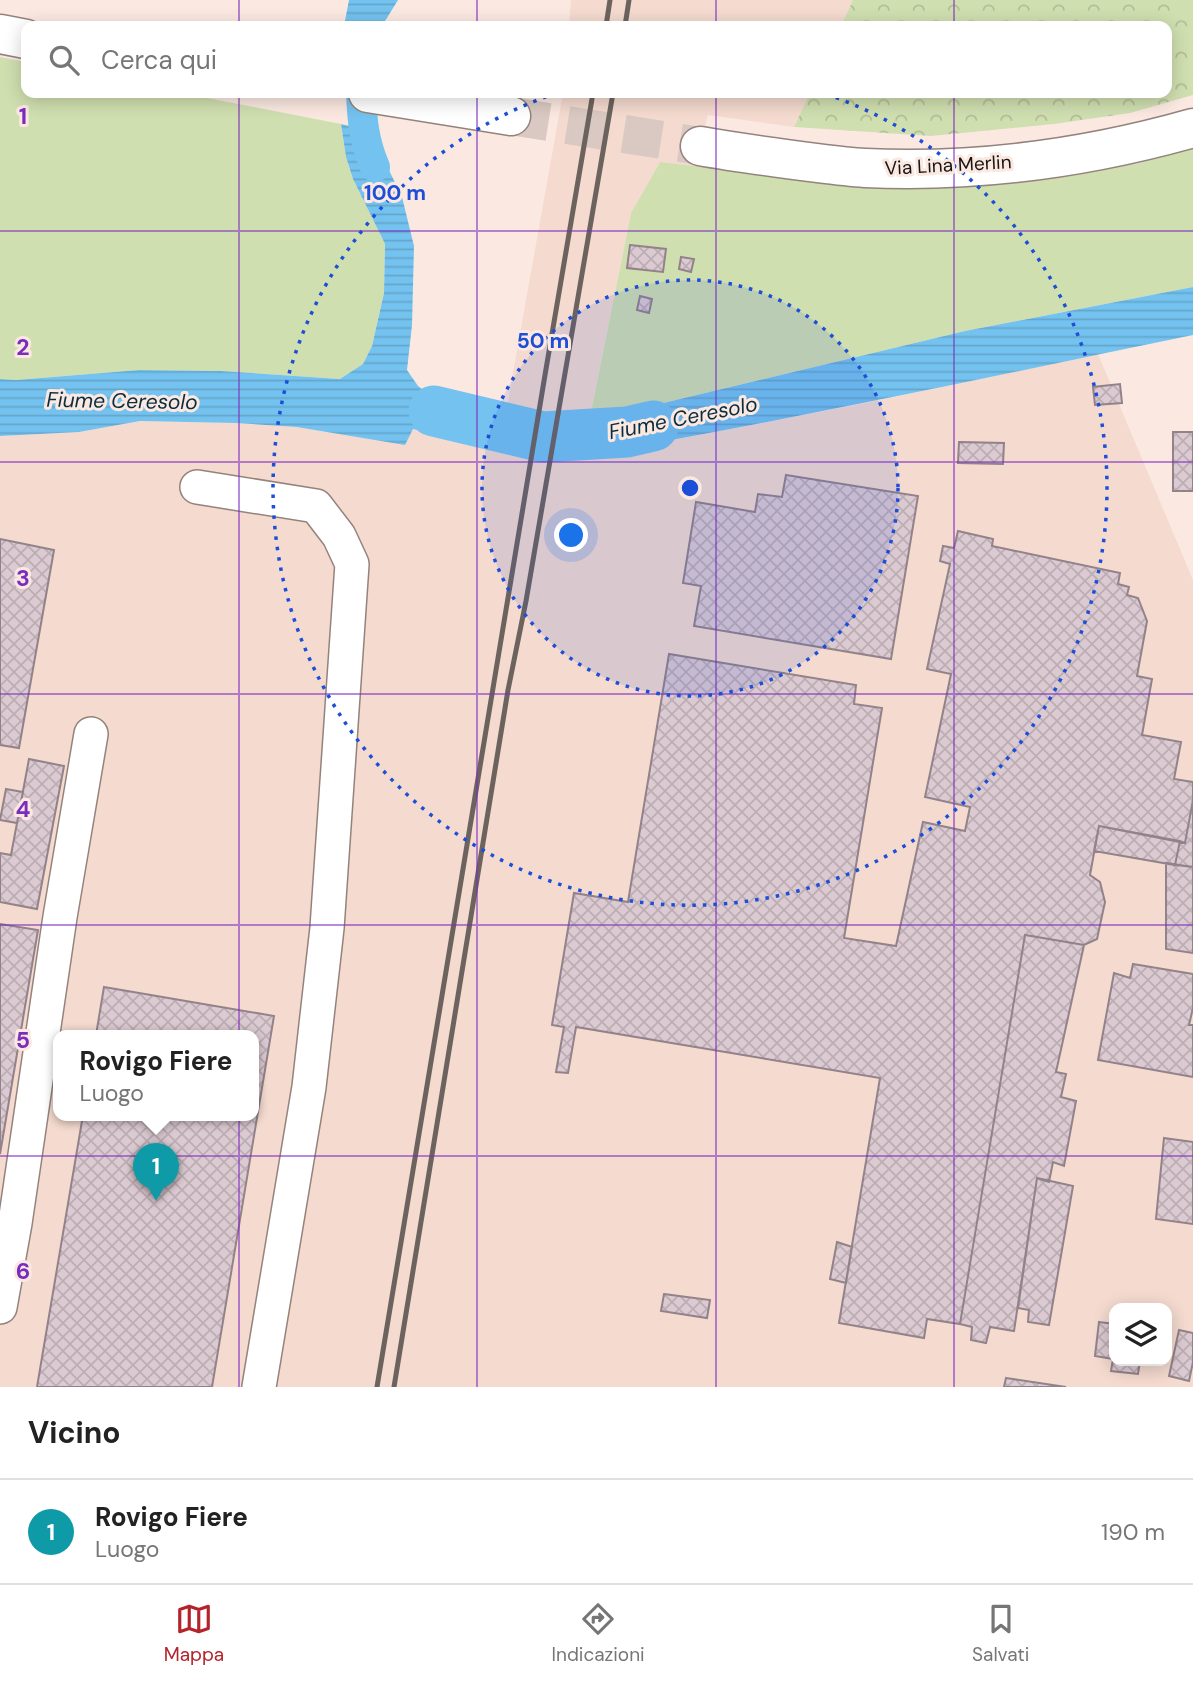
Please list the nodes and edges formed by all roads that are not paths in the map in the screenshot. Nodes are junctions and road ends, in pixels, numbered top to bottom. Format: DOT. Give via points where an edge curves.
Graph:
graph roads {
  1 [pos="0,34"];
  2 [pos="21,37"];
  3 [pos="403,98"];
  4 [pos="511,116"];
  5 [pos="1193,128"];
  6 [pos="700,146"];
  7 [pos="197,487"];
  8 [pos="91,734"];
  9 [pos="0,1307"];
  10 [pos="259,1387"];
  1 -- 2 [label="main road"];
  3 -- 4 [label="main road"];
  5 -- 6 [label="main road, Via Lina Merlin" via="1060,157 926,170 861,168"];
  7 -- 10 [label="lane" via="316,506 339,536 352,564 327,928 309,1087"];
  8 -- 9 [label="lane"];
}
